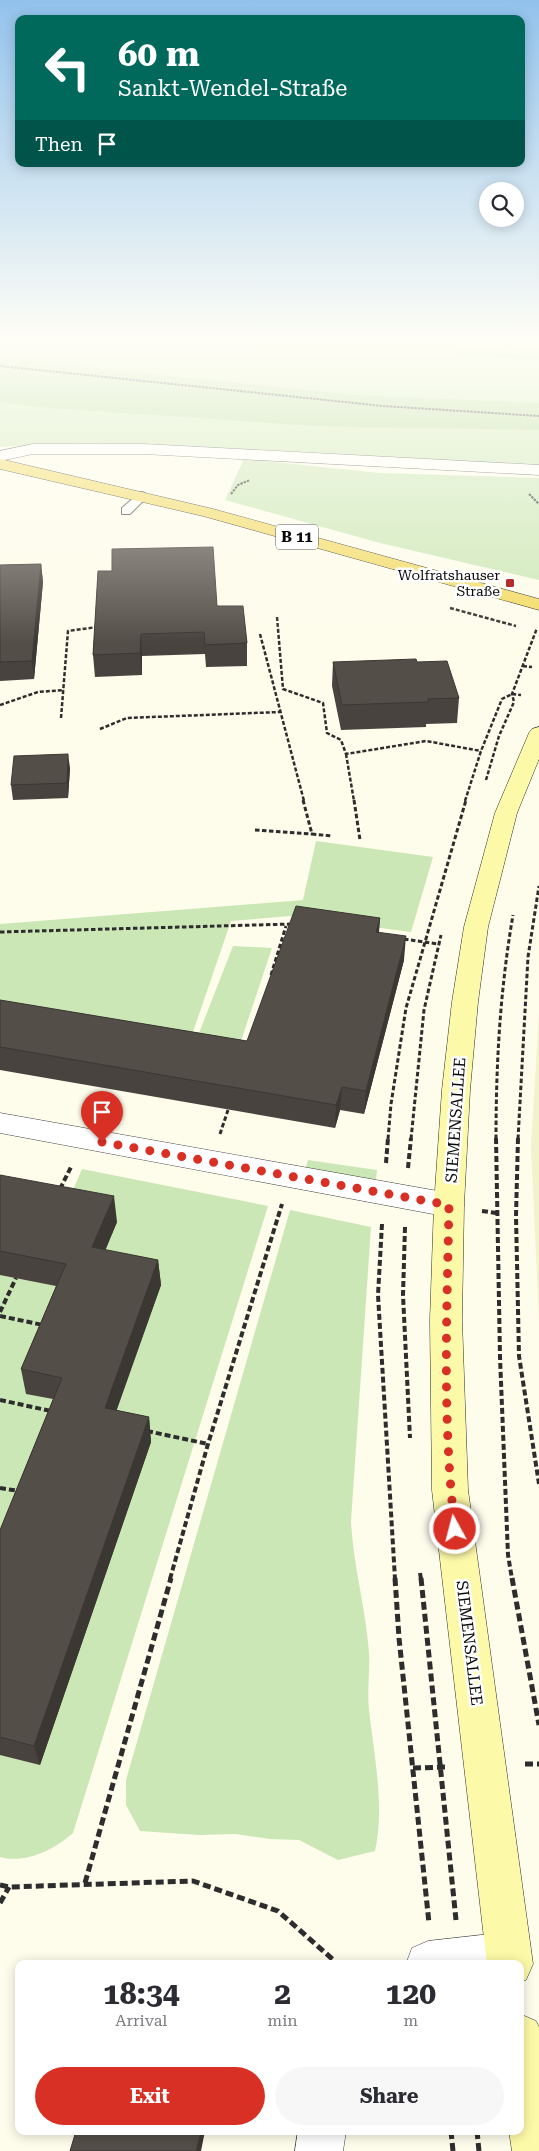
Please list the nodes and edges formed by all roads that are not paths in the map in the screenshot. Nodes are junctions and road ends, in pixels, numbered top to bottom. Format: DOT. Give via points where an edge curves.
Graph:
graph roads {
  1 [pos="0,456"];
  2 [pos="0,464"];
  3 [pos="539,470"];
  4 [pos="142,496"];
  5 [pos="126,510"];
  6 [pos="539,605"];
  7 [pos="539,733"];
  8 [pos="0,1123"];
  9 [pos="449,1205"];
  10 [pos="509,1959"];
  11 [pos="493,1960"];
  12 [pos="524,2066"];
  13 [pos="321,2135"];
  14 [pos="319,2151"];
  15 [pos="536,2151"];
  1 -- 3 [label="street" via="33,449 144,449"];
  2 -- 4 [label="main road, B 11"];
  4 -- 5 [label="lane"];
  4 -- 6 [label="main road, B 11"];
  7 -- 9 [label="main road, SIEMENSALLEE" via="506,813 476,927 457,1080"];
  8 -- 9 [label="street"];
  9 -- 10 [label="main road, SIEMENSALLEE" via="446,1320 450,1490"];
  10 -- 11 [label="street"];
  12 -- 15 [label="main road"];
  13 -- 14 [label="street"];
}
